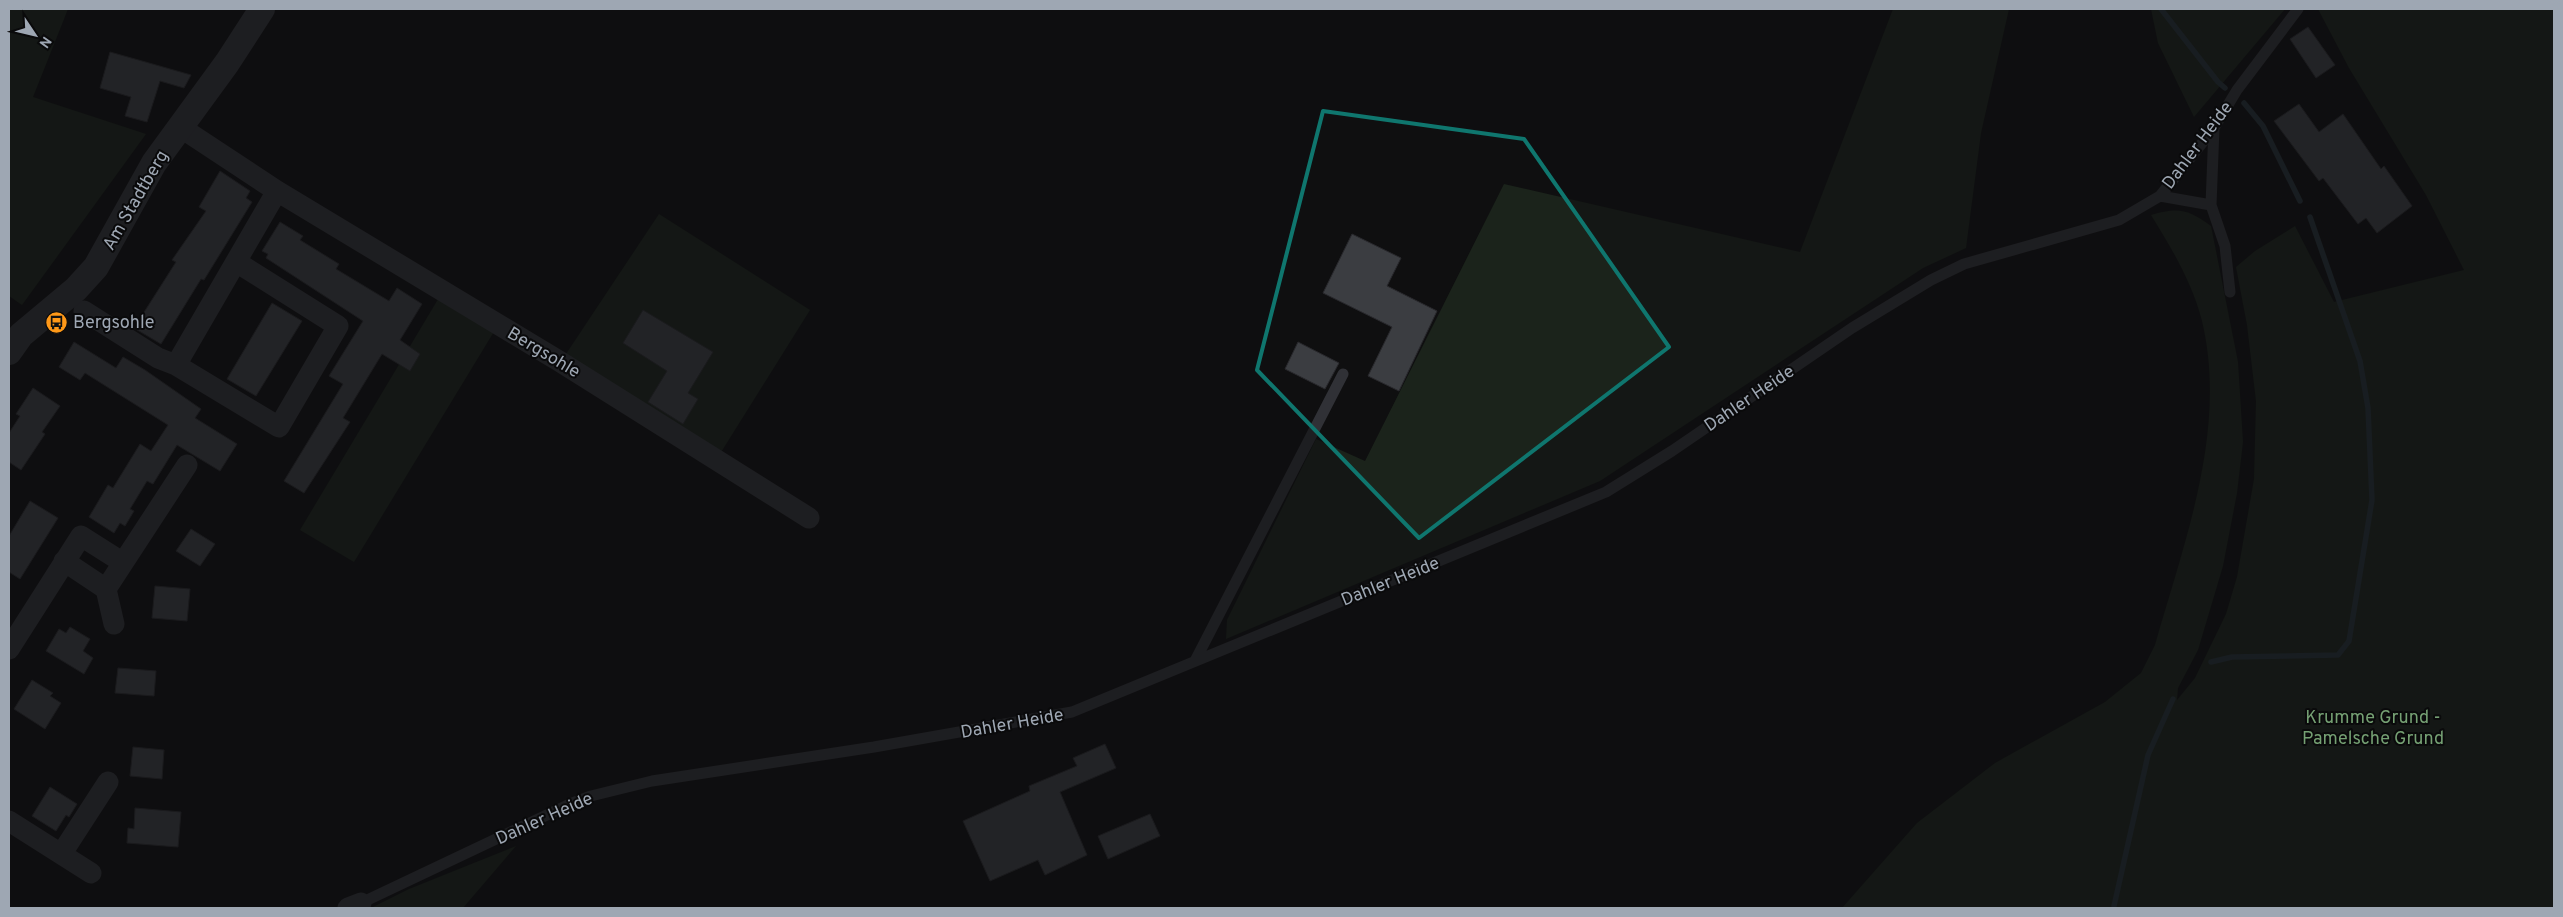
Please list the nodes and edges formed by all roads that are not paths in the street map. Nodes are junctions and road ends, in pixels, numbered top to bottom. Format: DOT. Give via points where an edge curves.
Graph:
graph roads {
  1 [pos="262,9"];
  2 [pos="2298,9"];
  3 [pos="180,127"];
  4 [pos="2214,128"];
  5 [pos="277,191"];
  6 [pos="2160,196"];
  7 [pos="2211,206"];
  8 [pos="238,263"];
  9 [pos="2230,292"];
  10 [pos="84,311"];
  11 [pos="9,352"];
  12 [pos="176,365"];
  13 [pos="1343,374"];
  14 [pos="187,465"];
  15 [pos="809,518"];
  16 [pos="64,561"];
  17 [pos="122,562"];
  18 [pos="106,589"];
  19 [pos="114,624"];
  20 [pos="9,649"];
  21 [pos="1196,661"];
  22 [pos="108,782"];
  23 [pos="9,821"];
  24 [pos="62,853"];
  25 [pos="91,873"];
  26 [pos="355,906"];
  1 -- 3 [label="street, Am Stadtberg"];
  2 -- 4 [label="lane, Dahler Heide"];
  3 -- 5 [label="street, Bergsohle"];
  3 -- 11 [label="street, Am Stadtberg" via="132,199 116,236 96,268 21,335"];
  4 -- 6 [label="lane, Dahler Heide"];
  4 -- 7 [label="lane"];
  5 -- 8 [label="street"];
  5 -- 15 [label="street, Bergsohle" via="559,360"];
  6 -- 7 [label="lane"];
  6 -- 21 [label="lane, Dahler Heide" via="2113,222 1964,264 1931,280 1859,323 1672,451 1606,492"];
  7 -- 9 [label="lane" via="2225,246"];
  8 -- 12 [label="street"];
  8 -- 12 [label="street" via="338,326 279,427"];
  10 -- 12 [label="street" via="158,358"];
  13 -- 21 [label="lane"];
  14 -- 17 [label="street"];
  16 -- 17 [label="street" via="81,536"];
  16 -- 18 [label="street"];
  16 -- 20 [label="street"];
  17 -- 18 [label="street"];
  18 -- 19 [label="street"];
  21 -- 26 [label="lane, Dahler Heide" via="1072,712 652,781 591,796"];
  22 -- 24 [label="street"];
  23 -- 24 [label="street"];
  24 -- 25 [label="street"];
}
